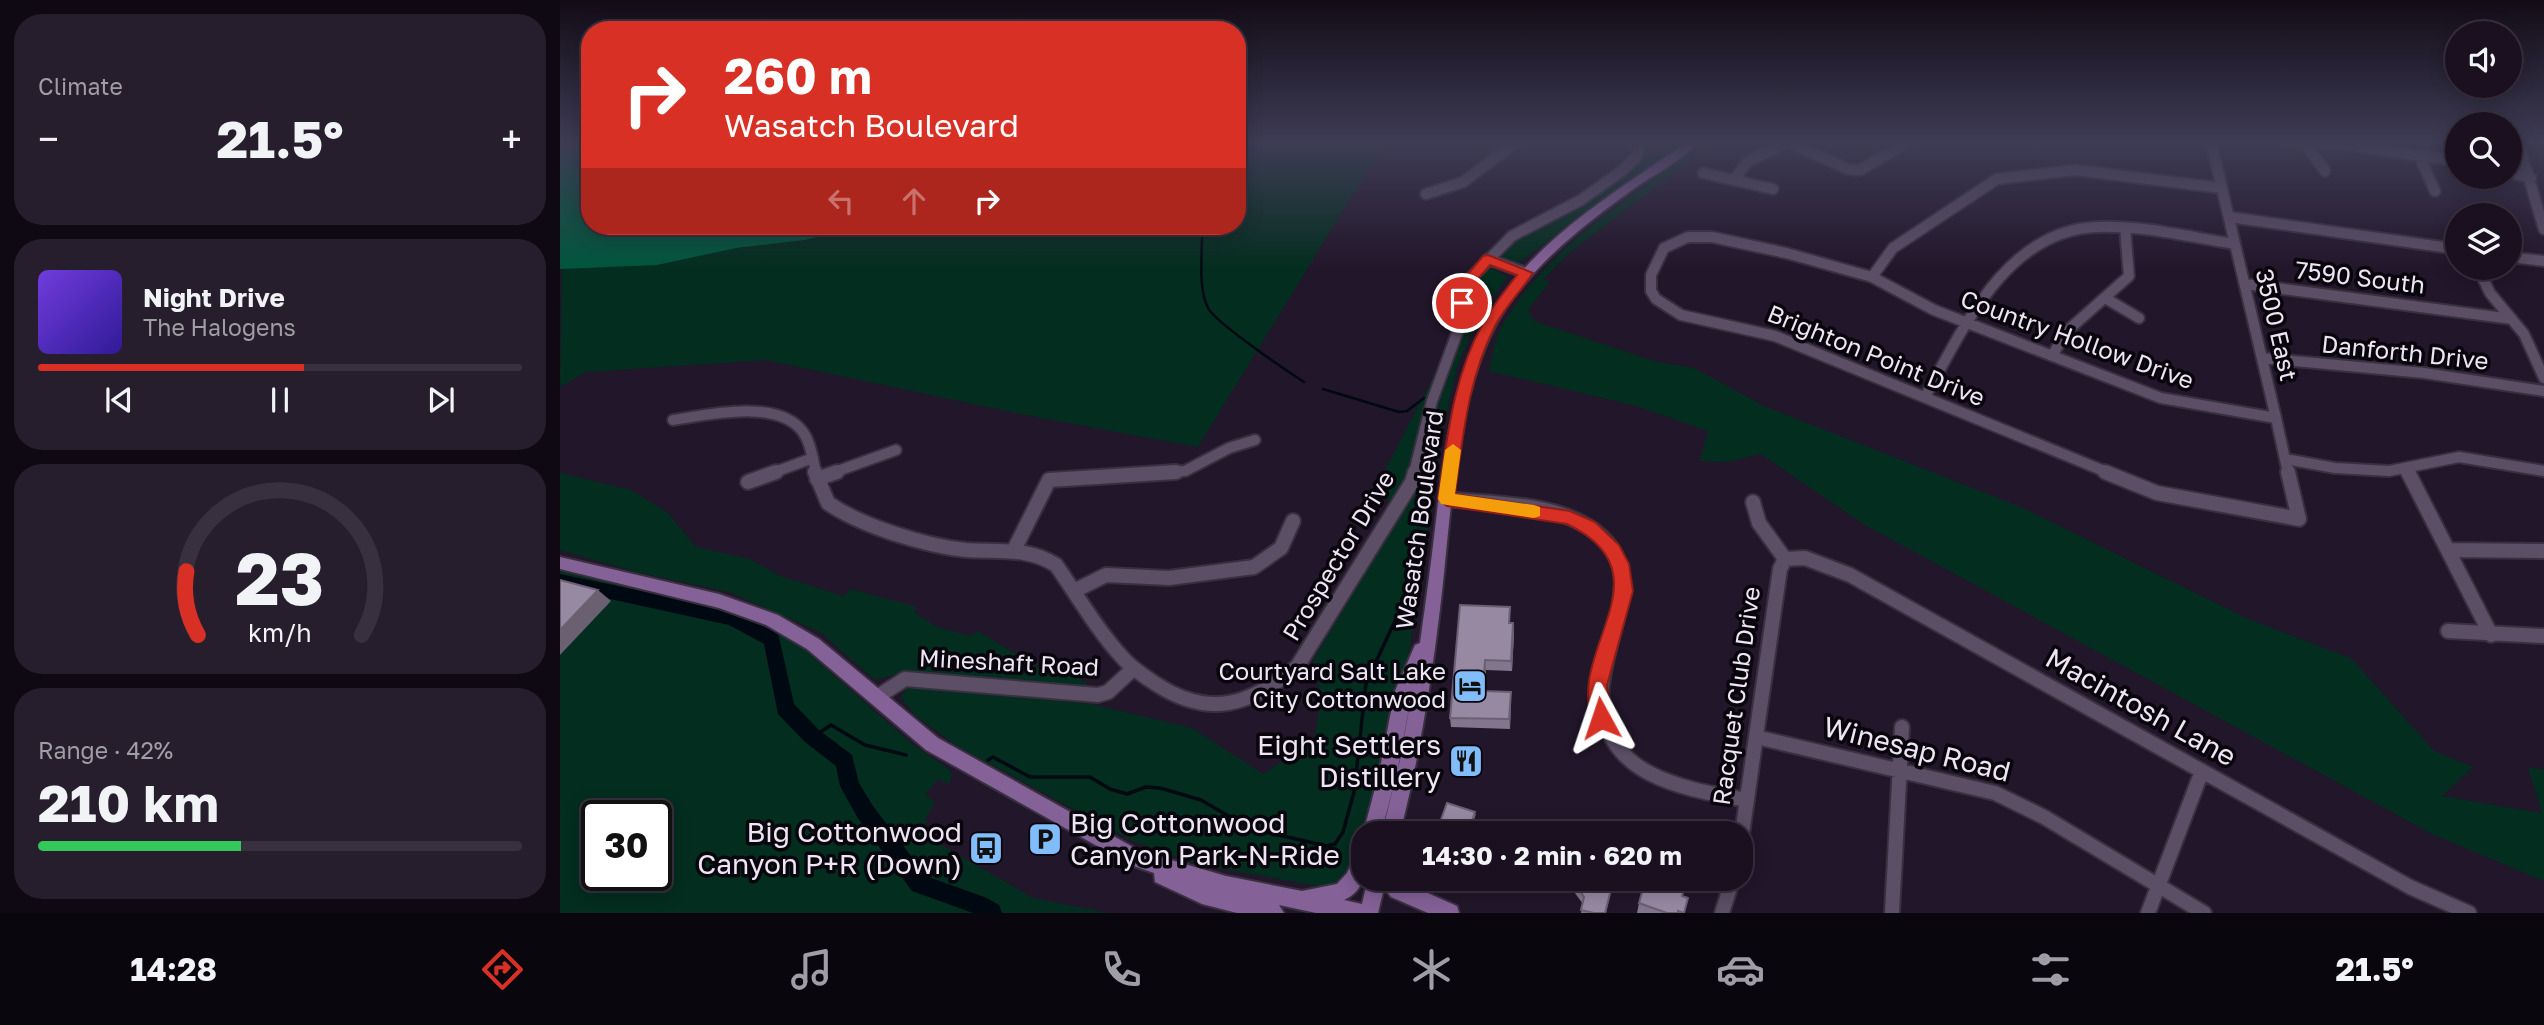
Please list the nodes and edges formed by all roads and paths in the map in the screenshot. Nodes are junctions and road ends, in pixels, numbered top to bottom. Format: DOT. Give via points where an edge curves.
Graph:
graph roads {
  1 [pos="1459,185"];
  2 [pos="1603,185"];
  3 [pos="1636,185"];
  4 [pos="1754,185"];
  5 [pos="1988,185"];
  6 [pos="2194,185"];
  7 [pos="2221,185"];
  8 [pos="2432,185"];
  9 [pos="2532,185"];
  10 [pos="2222,188"];
  11 [pos="1773,189"];
  12 [pos="2435,191"];
  13 [pos="1426,194"];
  14 [pos="2228,217"];
  15 [pos="2125,228"];
  16 [pos="2544,229"];
  17 [pos="2235,244"];
  18 [pos="2445,247"];
  19 [pos="2522,258"];
  20 [pos="1488,259"];
  21 [pos="2544,261"];
  22 [pos="1526,273"];
  23 [pos="1872,277"];
  24 [pos="2484,280"];
  25 [pos="2245,284"];
  26 [pos="2105,298"];
  27 [pos="2139,318"];
  28 [pos="2512,319"];
  29 [pos="1968,323"];
  30 [pos="2052,356"];
  31 [pos="2262,358"];
  32 [pos="2544,378"];
  33 [pos="2544,391"];
  34 [pos="1925,397"];
  35 [pos="2276,418"];
  36 [pos="673,420"];
  37 [pos="1255,440"];
  38 [pos="895,450"];
  39 [pos="813,458"];
  40 [pos="2285,459"];
  41 [pos="2406,468"];
  42 [pos="2544,471"];
  43 [pos="817,479"];
  44 [pos="748,482"];
  45 [pos="1447,499"];
  46 [pos="1753,502"];
  47 [pos="2299,519"];
  48 [pos="1293,521"];
  49 [pos="1015,548"];
  50 [pos="2450,550"];
  51 [pos="2544,551"];
  52 [pos="1785,559"];
  53 [pos="560,563"];
  54 [pos="1074,591"];
  55 [pos="2448,631"];
  56 [pos="1429,633"];
  57 [pos="2491,635"];
  58 [pos="2544,636"];
  59 [pos="1134,668"];
  60 [pos="877,697"];
  61 [pos="1902,727"];
  62 [pos="1756,737"];
  63 [pos="1898,769"];
  64 [pos="2202,771"];
  65 [pos="1747,800"];
  66 [pos="1375,821"];
  67 [pos="1394,821"];
  68 [pos="1744,821"];
  69 [pos="1138,859"];
  70 [pos="1351,885"];
  71 [pos="2159,886"];
  72 [pos="1374,891"];
  73 [pos="1400,891"];
  74 [pos="1729,891"];
  75 [pos="1294,900"];
  76 [pos="1275,913"];
  77 [pos="1362,913"];
  78 [pos="1369,913"];
  79 [pos="1450,913"];
  80 [pos="1722,913"];
  81 [pos="1892,913"];
  82 [pos="2148,913"];
  83 [pos="2204,913"];
  84 [pos="2469,913"];
  1 -- 13 [label="street"];
  2 -- 20 [label="street, Prospector Drive" via="1511,236"];
  3 -- 22 [label="main road, Wasatch Boulevard" via="1559,242"];
  4 -- 11 [label="street"];
  5 -- 23 [label="street" via="1892,248"];
  6 -- 10 [label="street"];
  7 -- 10 [label="street, 3500 East"];
  8 -- 12 [label="street"];
  9 -- 16 [label="street"];
  10 -- 14 [label="street, 3500 East"];
  14 -- 17 [label="street, 3500 East"];
  14 -- 18 [label="street"];
  15 -- 17 [label="street"];
  15 -- 26 [label="street" via="2129,276"];
  15 -- 29 [label="street" via="2090,227 2048,239 1994,283"];
  17 -- 25 [label="street, 3500 East"];
  19 -- 21 [label="street"];
  20 -- 22 [label="street"];
  20 -- 59 [label="street, Prospector Drive" via="1463,292 1460,325 1432,401 1412,482 1297,667 1255,699 1219,707 1190,703"];
  22 -- 45 [label="main road, Wasatch Boulevard" via="1490,323 1469,371"];
  23 -- 29 [label="street, Country Hollow Drive"];
  23 -- 34 [label="street, Brighton Point Drive" via="1786,253 1699,236 1664,248 1650,283 1656,299 1681,315 1763,331"];
  24 -- 28 [label="street"];
  25 -- 28 [label="street, 7590 South"];
  25 -- 31 [label="street, 3500 East"];
  26 -- 27 [label="street"];
  26 -- 30 [label="street" via="2066,332"];
  28 -- 32 [label="street"];
  29 -- 30 [label="street, Country Hollow Drive"];
  29 -- 34 [label="street"];
  30 -- 35 [label="street, Country Hollow Drive" via="2161,398"];
  31 -- 33 [label="street, Danforth Drive" via="2411,371"];
  31 -- 35 [label="street, 3500 East"];
  34 -- 47 [label="street, Brighton Point Drive" via="2157,493"];
  35 -- 40 [label="street, 3500 East"];
  36 -- 39 [label="street, Prospector Drive" via="742,412 775,414 805,432"];
  37 -- 49 [label="street" via="1185,471 1049,480"];
  38 -- 43 [label="street"];
  39 -- 43 [label="street, Prospector Drive"];
  39 -- 44 [label="street"];
  40 -- 41 [label="street" via="2363,471"];
  40 -- 47 [label="street, 3500 East"];
  41 -- 42 [label="street" via="2459,457"];
  41 -- 50 [label="street"];
  43 -- 49 [label="street, Prospector Drive" via="824,498 841,512 954,548"];
  45 -- 56 [label="main road, Wasatch Boulevard"];
  45 -- 65 [label="street" via="1570,518 1604,539 1621,564 1625,591 1598,685 1601,718 1609,736 1622,753 1654,776"];
  46 -- 52 [label="street" via="1759,523"];
  48 -- 54 [label="street" via="1281,548 1254,567 1190,577 1106,575"];
  49 -- 54 [label="street, Prospector Drive" via="1056,565"];
  50 -- 51 [label="street"];
  50 -- 57 [label="street"];
  52 -- 62 [label="street, Racquet Club Drive"];
  52 -- 64 [label="street, Macintosh Lane" via="1805,558 1850,575"];
  53 -- 60 [label="main road" via="719,601 762,616 813,644"];
  54 -- 59 [label="street, Prospector Drive"];
  55 -- 57 [label="street"];
  56 -- 66 [label="main road" via="1403,691"];
  56 -- 67 [label="main road, Wasatch Boulevard" via="1410,755"];
  57 -- 58 [label="street"];
  59 -- 60 [label="street, Mineshaft Road" via="1108,692 1098,695 905,679"];
  60 -- 69 [label="main road" via="947,754"];
  61 -- 63 [label="street"];
  62 -- 63 [label="street, Winesap Road"];
  62 -- 65 [label="street, Racquet Club Drive"];
  63 -- 71 [label="street, Winesap Road" via="1974,786 2021,803"];
  63 -- 81 [label="street"];
  64 -- 71 [label="street"];
  64 -- 84 [label="street, Macintosh Lane" via="2419,892"];
  65 -- 68 [label="street, Racquet Club Drive"];
  69 -- 75 [label="main road" via="1192,877"];
  69 -- 76 [label="main road" via="1202,895"];
  70 -- 75 [label="main road" via="1345,891"];
  71 -- 82 [label="street"];
  71 -- 83 [label="street, Winesap Road"];
  72 -- 78 [label="main road"];
  73 -- 79 [label="main road"];
  74 -- 80 [label="street"];
  75 -- 77 [label="main road"];
}
